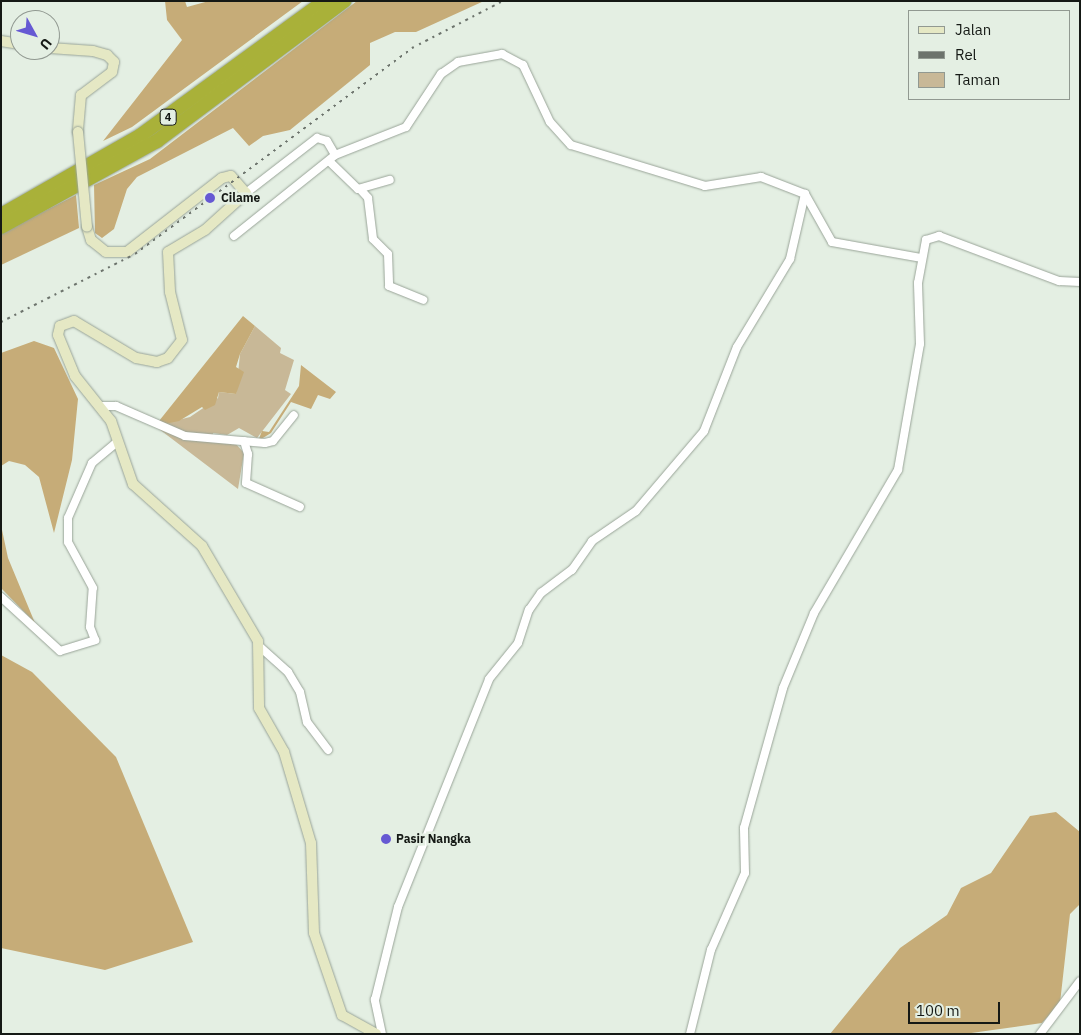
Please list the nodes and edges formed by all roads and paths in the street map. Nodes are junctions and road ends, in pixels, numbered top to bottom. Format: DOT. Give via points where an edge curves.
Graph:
graph roads {
  1 [pos="325,1"];
  2 [pos="344,1"];
  3 [pos="60,49"];
  4 [pos="336,155"];
  5 [pos="329,161"];
  6 [pos="390,180"];
  7 [pos="360,189"];
  8 [pos="246,193"];
  9 [pos="805,194"];
  10 [pos="1,215"];
  11 [pos="1,227"];
  12 [pos="234,236"];
  13 [pos="921,258"];
  14 [pos="1080,282"];
  15 [pos="423,300"];
  16 [pos="100,406"];
  17 [pos="294,415"];
  18 [pos="244,441"];
  19 [pos="116,443"];
  20 [pos="300,507"];
  21 [pos="1,597"];
  22 [pos="259,646"];
  23 [pos="328,750"];
  24 [pos="1080,981"];
  25 [pos="376,1034"];
  26 [pos="382,1034"];
  27 [pos="690,1034"];
  28 [pos="1040,1034"];
  1 -- 10 [label="highway, 4" via="142,135"];
  2 -- 11 [label="highway, 4" via="157,141"];
  3 -- 8 [label="street, bridge" via="93,51 107,55 114,62 112,72 80,95 78,132 87,227 91,240 106,252 127,252 222,178 231,176"];
  4 -- 5 [label="street"];
  4 -- 8 [label="street" via="327,141 317,138"];
  4 -- 9 [label="street" via="406,127 441,74 458,62 502,54 523,65 550,122 571,145 692,183 715,185 761,177"];
  5 -- 7 [label="street"];
  5 -- 12 [label="street"];
  6 -- 7 [label="street"];
  7 -- 15 [label="street" via="368,198 373,238 388,254 391,289"];
  8 -- 16 [label="street" via="205,230 168,252 170,292 182,340 168,358 142,360 80,322 60,326 59,339 72,370"];
  9 -- 13 [label="street" via="832,242"];
  9 -- 26 [label="street" via="790,259 737,347 704,431 664,473 636,511 592,541 572,570 541,593 529,610 518,643 489,679 398,907 374,1000"];
  13 -- 14 [label="street" via="926,240 939,236 1059,281"];
  13 -- 27 [label="street" via="920,344 898,470 814,613 783,688 744,828 745,873 711,950"];
  16 -- 18 [label="street" via="116,406 186,436"];
  16 -- 19 [label="street" via="111,421"];
  17 -- 18 [label="street" via="270,443"];
  18 -- 20 [label="street" via="248,454 246,483"];
  19 -- 21 [label="street" via="92,463 68,518 68,542 93,588 90,627 95,640 60,651"];
  19 -- 22 [label="street" via="132,484 206,551"];
  22 -- 23 [label="street" via="288,672 300,692 307,722"];
  22 -- 25 [label="street" via="259,708 284,752 311,843 314,933 342,1015"];
  24 -- 28 [label="street"];
}
